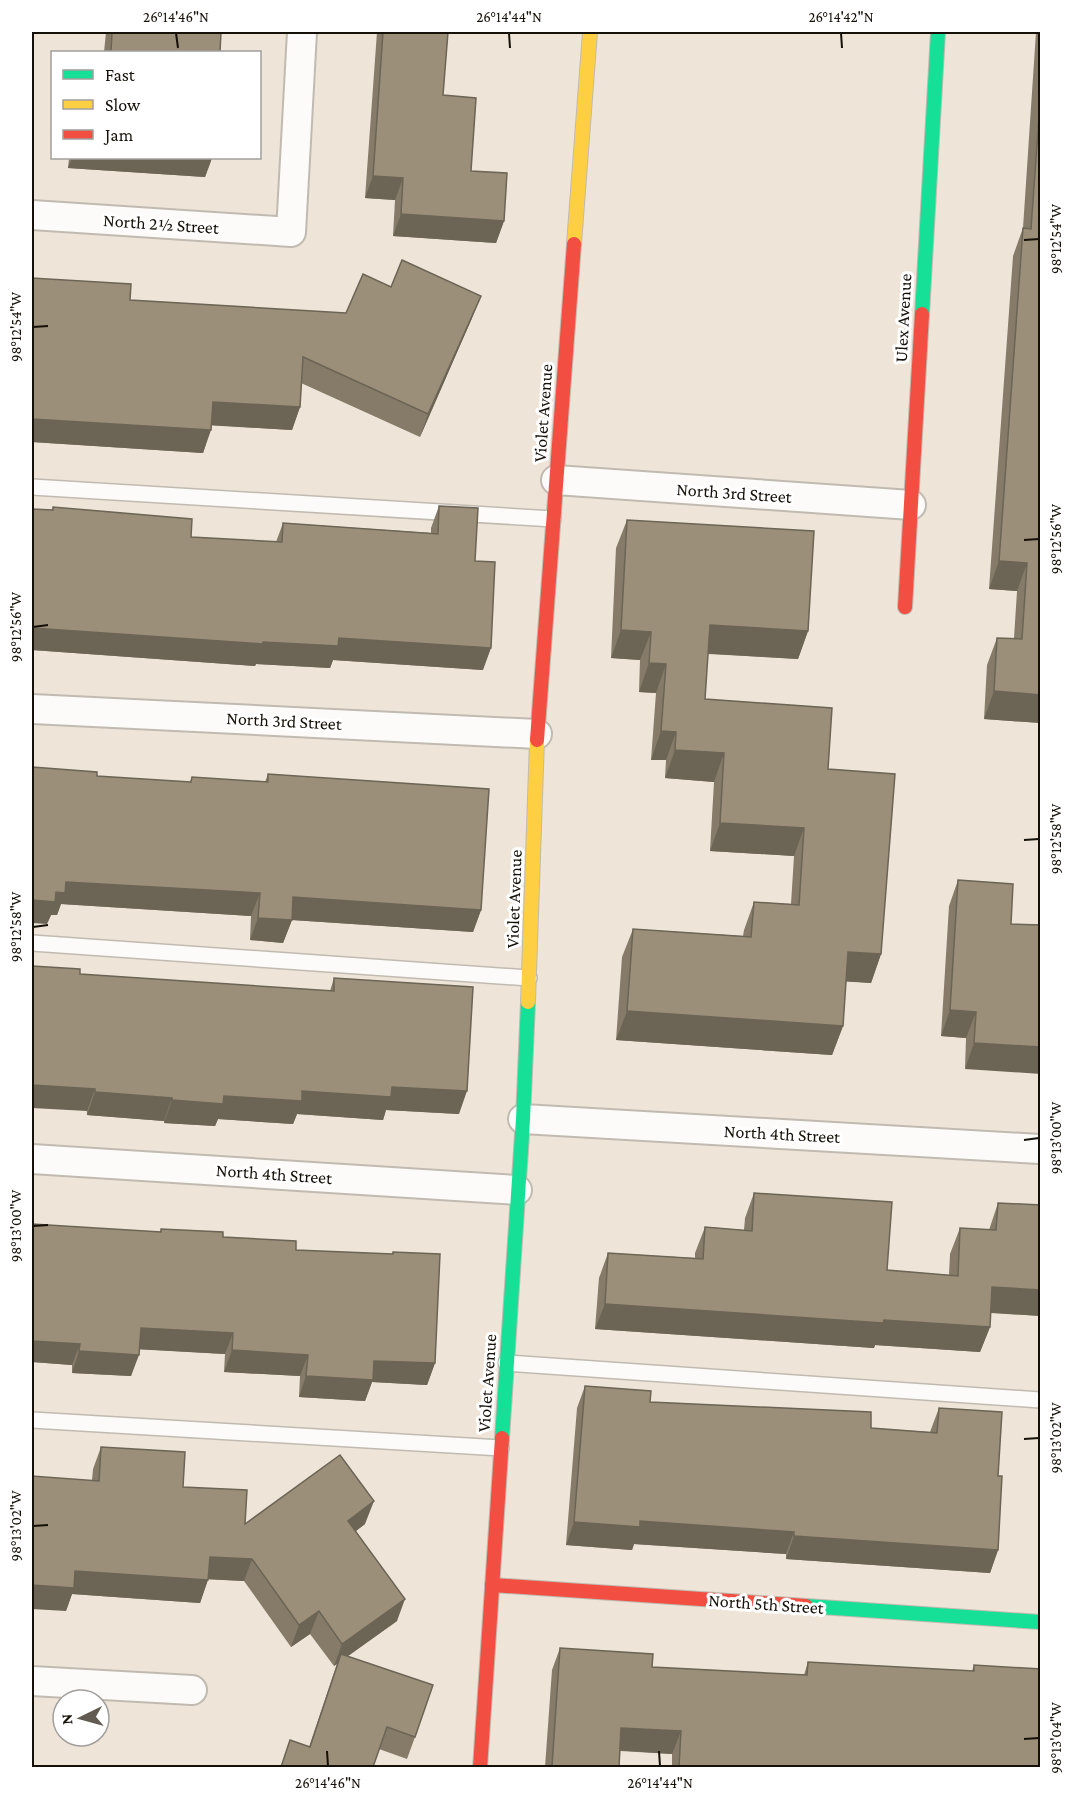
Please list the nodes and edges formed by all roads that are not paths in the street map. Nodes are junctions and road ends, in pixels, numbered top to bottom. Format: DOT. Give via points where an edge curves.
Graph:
graph roads {
  1 [pos="302,32"];
  2 [pos="590,32"];
  3 [pos="918,32"];
  4 [pos="938,32"];
  5 [pos="32,215"];
  6 [pos="556,480"];
  7 [pos="32,488"];
  8 [pos="910,506"];
  9 [pos="553,519"];
  10 [pos="905,607"];
  11 [pos="32,709"];
  12 [pos="537,734"];
  13 [pos="32,943"];
  14 [pos="530,978"];
  15 [pos="523,1119"];
  16 [pos="1041,1149"];
  17 [pos="32,1159"];
  18 [pos="517,1190"];
  19 [pos="506,1363"];
  20 [pos="1041,1400"];
  21 [pos="32,1420"];
  22 [pos="501,1448"];
  23 [pos="492,1585"];
  24 [pos="1041,1622"];
  25 [pos="32,1681"];
  26 [pos="192,1690"];
  27 [pos="480,1767"];
  1 -- 5 [label="street, North 2½ Street" via="291,232"];
  2 -- 6 [label="street, Violet Avenue"];
  3 -- 4 [label="street"];
  4 -- 8 [label="street, Ulex Avenue"];
  6 -- 8 [label="street, North 3rd Street"];
  6 -- 9 [label="street, Violet Avenue"];
  7 -- 9 [label="lane"];
  8 -- 10 [label="street, Ulex Avenue"];
  9 -- 12 [label="street, Violet Avenue"];
  11 -- 12 [label="street, North 3rd Street"];
  12 -- 14 [label="street, Violet Avenue"];
  13 -- 14 [label="lane"];
  14 -- 15 [label="street, Violet Avenue"];
  15 -- 16 [label="street, North 4th Street"];
  15 -- 18 [label="street, Violet Avenue"];
  17 -- 18 [label="street, North 4th Street"];
  18 -- 19 [label="street, Violet Avenue"];
  19 -- 20 [label="lane"];
  19 -- 22 [label="street, Violet Avenue"];
  21 -- 22 [label="lane"];
  22 -- 23 [label="street, Violet Avenue"];
  23 -- 24 [label="street, North 5th Street"];
  23 -- 27 [label="street, Violet Avenue"];
  25 -- 26 [label="street"];
}
